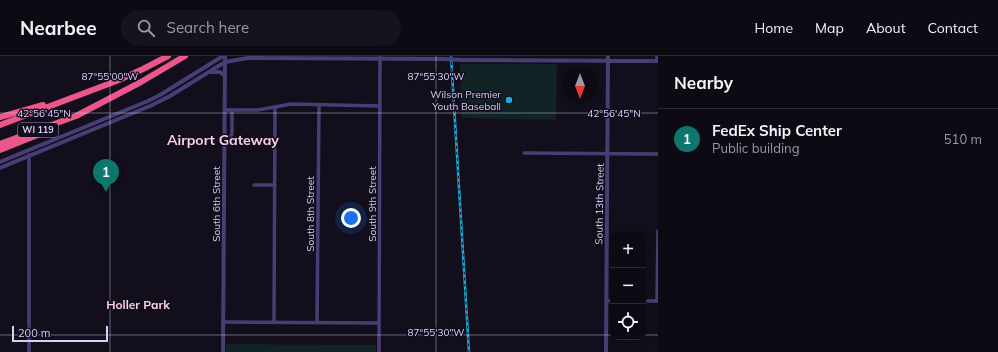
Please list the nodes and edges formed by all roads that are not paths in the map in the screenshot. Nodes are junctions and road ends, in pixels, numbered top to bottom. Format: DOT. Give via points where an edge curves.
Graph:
graph roads {
  1 [pos="168,56"];
  2 [pos="185,56"];
  3 [pos="224,56"];
  4 [pos="658,56"];
  5 [pos="254,57"];
  6 [pos="316,57"];
  7 [pos="380,57"];
  8 [pos="530,58"];
  9 [pos="579,58"];
  10 [pos="608,58"];
  11 [pos="658,61"];
  12 [pos="225,62"];
  13 [pos="206,73"];
  14 [pos="225,76"];
  15 [pos="72,97"];
  16 [pos="319,105"];
  17 [pos="136,106"];
  18 [pos="380,106"];
  19 [pos="275,107"];
  20 [pos="225,110"];
  21 [pos="232,110"];
  22 [pos="138,112"];
  23 [pos="76,116"];
  24 [pos="0,117"];
  25 [pos="0,125"];
  26 [pos="224,137"];
  27 [pos="50,141"];
  28 [pos="0,144"];
  29 [pos="53,147"];
  30 [pos="0,150"];
  31 [pos="29,150"];
  32 [pos="524,153"];
  33 [pos="608,153"];
  34 [pos="658,154"];
  35 [pos="29,156"];
  36 [pos="0,162"];
  37 [pos="0,168"];
  38 [pos="254,185"];
  39 [pos="274,185"];
  40 [pos="658,231"];
  41 [pos="658,244"];
  42 [pos="606,301"];
  43 [pos="610,301"];
  44 [pos="646,301"];
  45 [pos="658,301"];
  46 [pos="224,322"];
  47 [pos="274,322"];
  48 [pos="317,323"];
  49 [pos="379,323"];
  50 [pos="29,352"];
  51 [pos="223,352"];
  52 [pos="379,352"];
  53 [pos="606,352"];
  1 -- 15 [label="highway, WI 119" via="118,80"];
  2 -- 23 [label="highway, WI 119"];
  3 -- 12 [label="street, South 6th Street"];
  3 -- 17 [label="street" via="160,95"];
  4 -- 11 [label="street"];
  5 -- 6 [label="street"];
  5 -- 12 [label="street"];
  6 -- 7 [label="street"];
  7 -- 8 [label="street, bridge" via="462,60"];
  7 -- 18 [label="street, South 9th Street"];
  8 -- 9 [label="street"];
  9 -- 10 [label="street"];
  10 -- 11 [label="street"];
  10 -- 33 [label="street, South 13th Street"];
  12 -- 13 [label="street"];
  12 -- 14 [label="street, South 6th Street"];
  13 -- 14 [label="street" via="220,72"];
  13 -- 22 [label="street" via="163,100"];
  14 -- 20 [label="street, South 6th Street"];
  15 -- 24 [label="highway"];
  15 -- 25 [label="highway, WI 119"];
  16 -- 18 [label="street"];
  16 -- 19 [label="street" via="291,104"];
  16 -- 48 [label="street, South 8th Street"];
  17 -- 22 [label="street"];
  17 -- 27 [label="street"];
  18 -- 49 [label="street, South 9th Street"];
  19 -- 21 [label="street"];
  19 -- 39 [label="street"];
  20 -- 21 [label="street"];
  20 -- 26 [label="street, South 6th Street"];
  21 -- 26 [label="street" via="232,134 230,137"];
  22 -- 29 [label="street"];
  23 -- 28 [label="highway, WI 119"];
  23 -- 30 [label="highway"];
  26 -- 46 [label="street, South 6th Street"];
  27 -- 29 [label="street"];
  27 -- 31 [label="street"];
  29 -- 35 [label="street"];
  31 -- 35 [label="street"];
  31 -- 36 [label="street"];
  32 -- 33 [label="street"];
  33 -- 34 [label="street"];
  33 -- 42 [label="street, South 13th Street"];
  35 -- 37 [label="street"];
  35 -- 50 [label="street"];
  38 -- 39 [label="street"];
  39 -- 47 [label="street"];
  40 -- 41 [label="street"];
  41 -- 45 [label="street"];
  42 -- 43 [label="street"];
  42 -- 53 [label="street, South 13th Street"];
  44 -- 45 [label="street"];
  46 -- 47 [label="street"];
  46 -- 51 [label="street, South 6th Street"];
  47 -- 48 [label="street"];
  48 -- 49 [label="street"];
  49 -- 52 [label="street, South 9th Street"];
}
